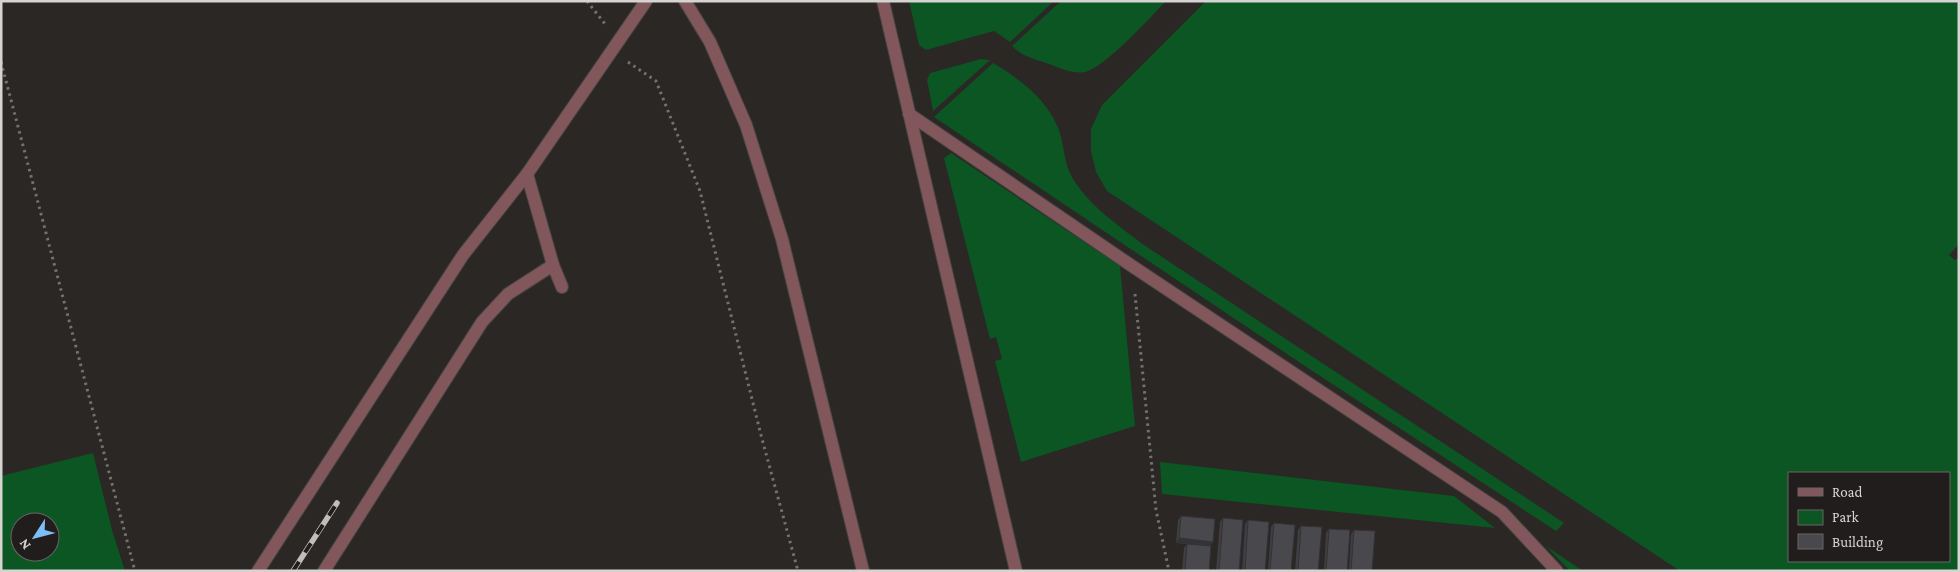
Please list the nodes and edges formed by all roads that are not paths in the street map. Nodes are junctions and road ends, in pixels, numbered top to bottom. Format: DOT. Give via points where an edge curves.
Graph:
graph roads {
  1 [pos="646,1"];
  2 [pos="685,1"];
  3 [pos="883,1"];
  4 [pos="909,114"];
  5 [pos="527,174"];
  6 [pos="553,264"];
  7 [pos="562,287"];
  8 [pos="258,571"];
  9 [pos="324,571"];
  10 [pos="863,571"];
  11 [pos="1016,571"];
  12 [pos="1557,571"];
  1 -- 5 [label="street"];
  2 -- 10 [label="street" via="710,42 746,125 782,239"];
  3 -- 4 [label="street"];
  4 -- 11 [label="street"];
  4 -- 12 [label="street" via="1502,512"];
  5 -- 6 [label="street"];
  5 -- 8 [label="street" via="463,255"];
  6 -- 7 [label="street"];
  6 -- 9 [label="street" via="508,294 482,322"];
}
